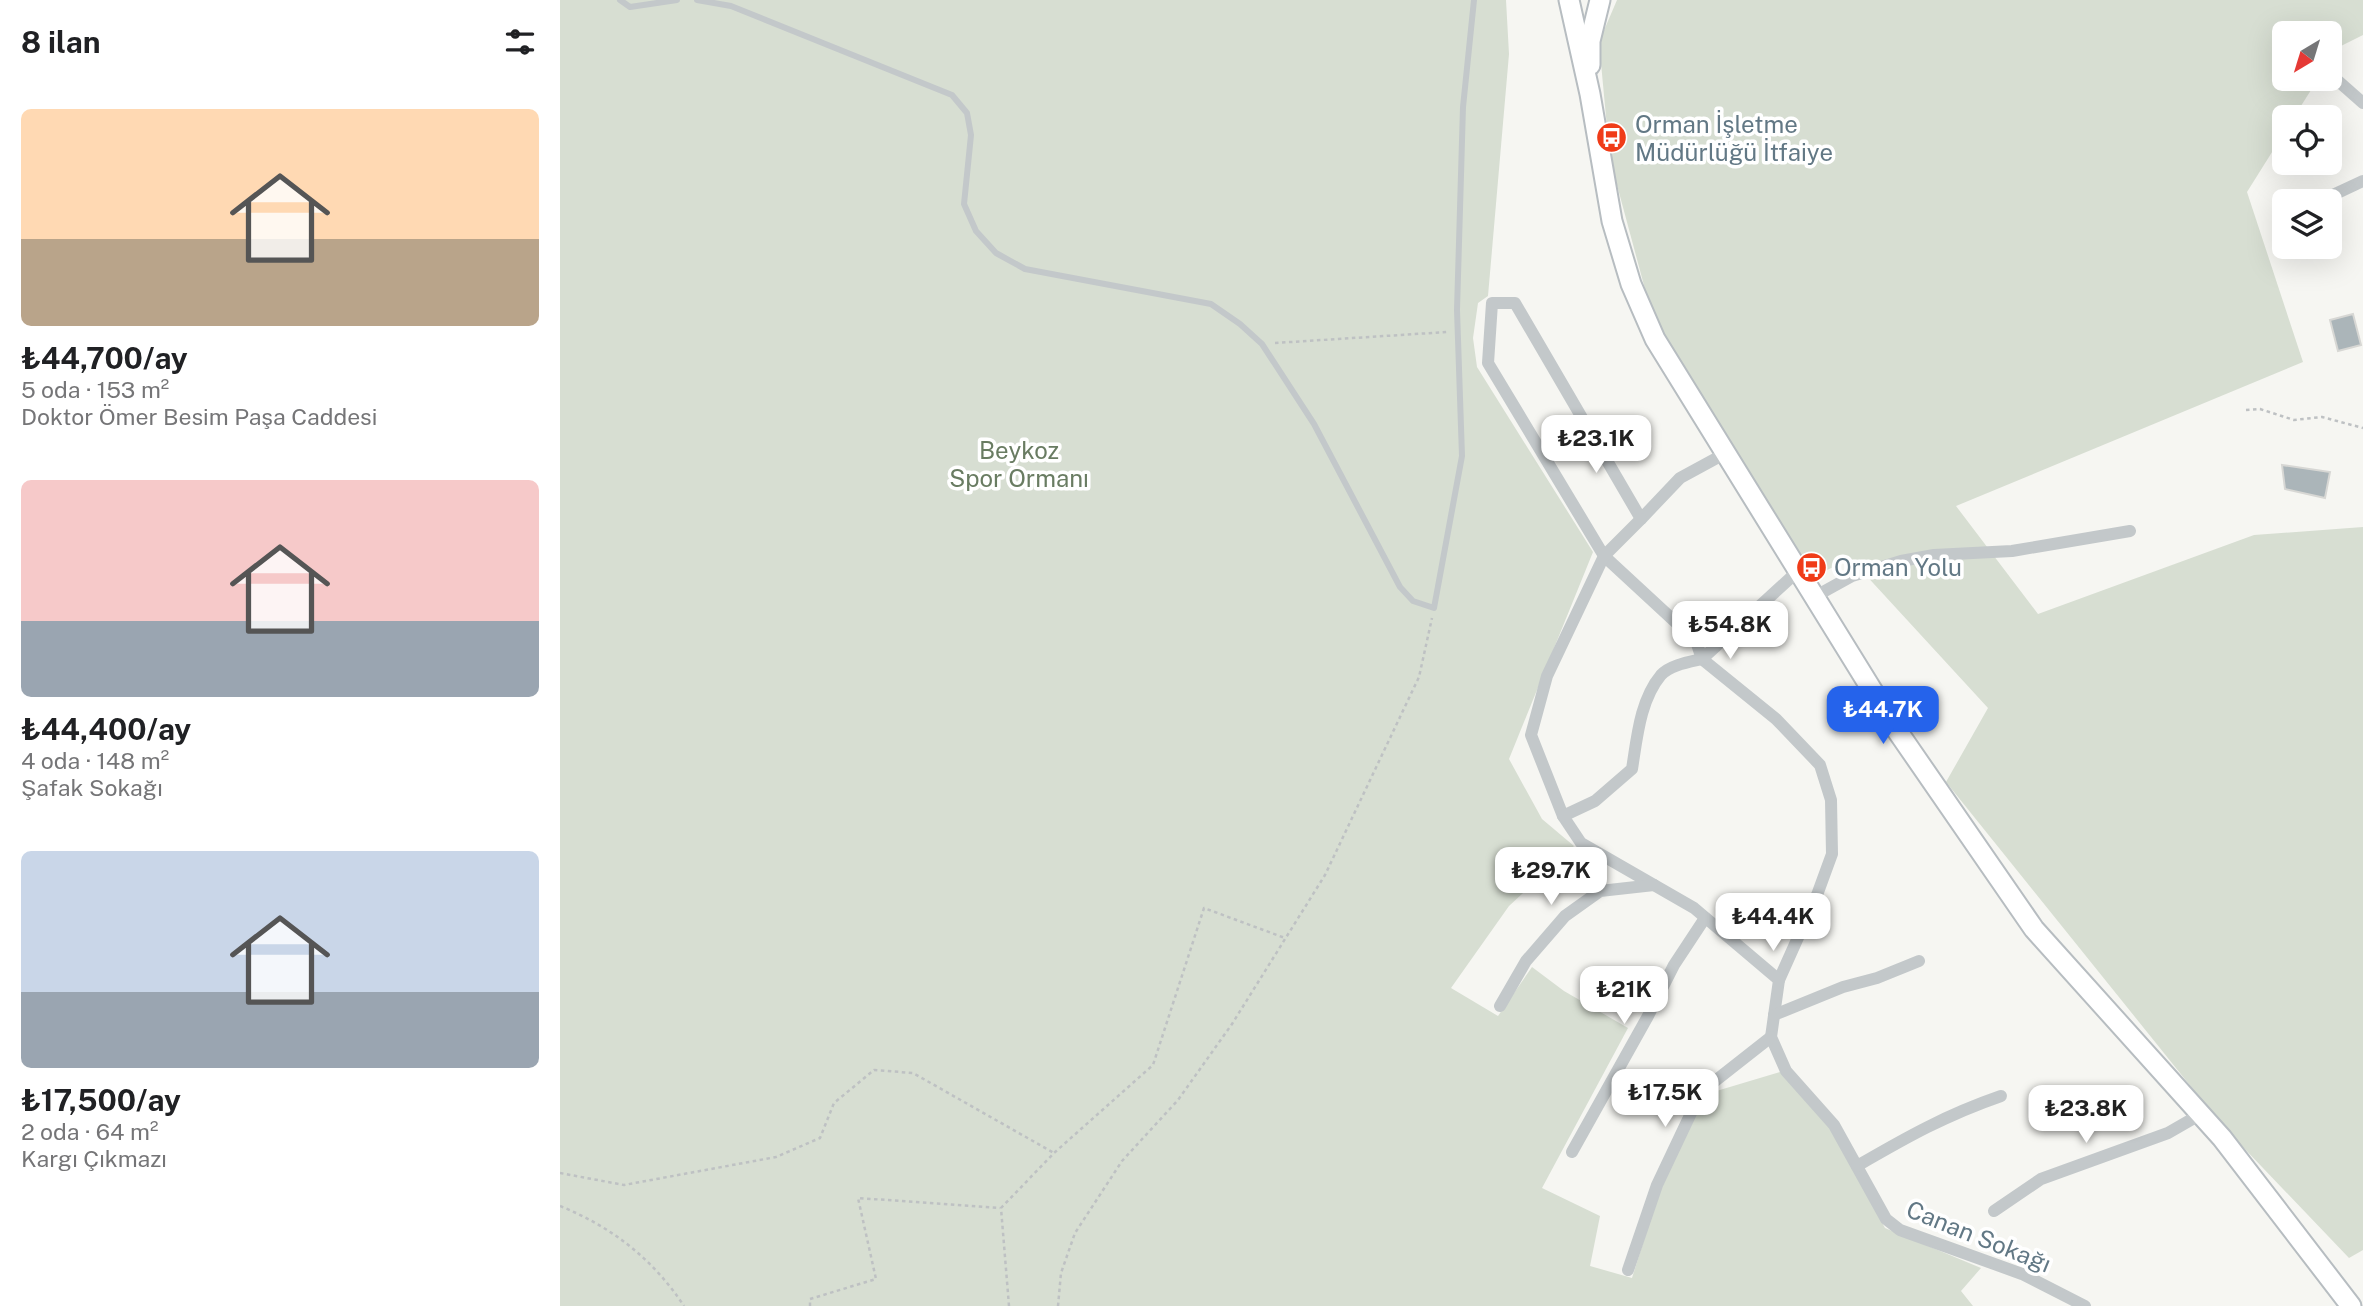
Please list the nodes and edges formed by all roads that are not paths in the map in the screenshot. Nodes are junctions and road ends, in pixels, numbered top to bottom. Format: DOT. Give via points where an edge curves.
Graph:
graph roads {
  1 [pos="620,0"];
  2 [pos="677,0"];
  3 [pos="697,0"];
  4 [pos="1474,0"];
  5 [pos="1569,0"];
  6 [pos="1600,0"];
  7 [pos="2342,84"];
  8 [pos="1590,94"];
  9 [pos="2363,103"];
  10 [pos="2363,181"];
  11 [pos="2342,191"];
  12 [pos="1726,453"];
  13 [pos="1641,519"];
  14 [pos="2130,531"];
  15 [pos="1604,556"];
  16 [pos="1798,570"];
  17 [pos="1814,597"];
  18 [pos="1702,659"];
  19 [pos="1563,816"];
  20 [pos="1654,885"];
  21 [pos="1705,918"];
  22 [pos="1919,961"];
  23 [pos="1779,980"];
  24 [pos="1500,1006"];
  25 [pos="1774,1015"];
  26 [pos="1771,1037"];
  27 [pos="2001,1096"];
  28 [pos="2201,1114"];
  29 [pos="1572,1152"];
  30 [pos="1857,1166"];
  31 [pos="1994,1211"];
  32 [pos="1628,1270"];
  33 [pos="2085,1306"];
  34 [pos="2351,1306"];
  1 -- 2 [label="lane" via="630,7"];
  3 -- 4 [label="lane" via="731,6 951,95 967,113 971,135 964,204 976,231 996,253 1025,269 1211,304 1240,324 1262,344 1314,424 1400,587 1413,601 1434,608 1462,456 1457,331 1463,107"];
  5 -- 8 [label="street"];
  6 -- 8 [label="street" via="1590,41"];
  7 -- 9 [label="street"];
  8 -- 12 [label="street" via="1612,221 1631,284 1655,339"];
  10 -- 11 [label="street"];
  12 -- 13 [label="street" via="1680,478"];
  12 -- 16 [label="street"];
  13 -- 15 [label="street"];
  13 -- 15 [label="street" via="1515,303 1492,303 1488,363"];
  14 -- 17 [label="street" via="2012,551 1901,561 1852,576"];
  15 -- 18 [label="street" via="1696,641"];
  15 -- 19 [label="street" via="1547,676 1531,735"];
  16 -- 17 [label="street"];
  16 -- 18 [label="street"];
  17 -- 28 [label="street" via="1898,732 2034,929"];
  18 -- 19 [label="street" via="1662,673 1647,700 1632,769 1595,801"];
  18 -- 23 [label="street" via="1776,719 1820,765 1831,800 1832,854"];
  19 -- 20 [label="street" via="1581,843"];
  20 -- 21 [label="street"];
  20 -- 24 [label="street" via="1600,891 1565,916 1526,961"];
  21 -- 23 [label="street"];
  21 -- 29 [label="street" via="1674,965"];
  22 -- 25 [label="street"];
  23 -- 25 [label="street"];
  25 -- 26 [label="street"];
  26 -- 30 [label="street, Canan Sokağı" via="1786,1071 1834,1125"];
  26 -- 32 [label="street" via="1701,1092 1657,1185"];
  27 -- 30 [label="street" via="1926,1125"];
  28 -- 31 [label="street" via="2168,1133 2040,1179"];
  28 -- 34 [label="street"];
  30 -- 33 [label="street, Canan Sokağı" via="1886,1219 1900,1230 2022,1274"];
}
